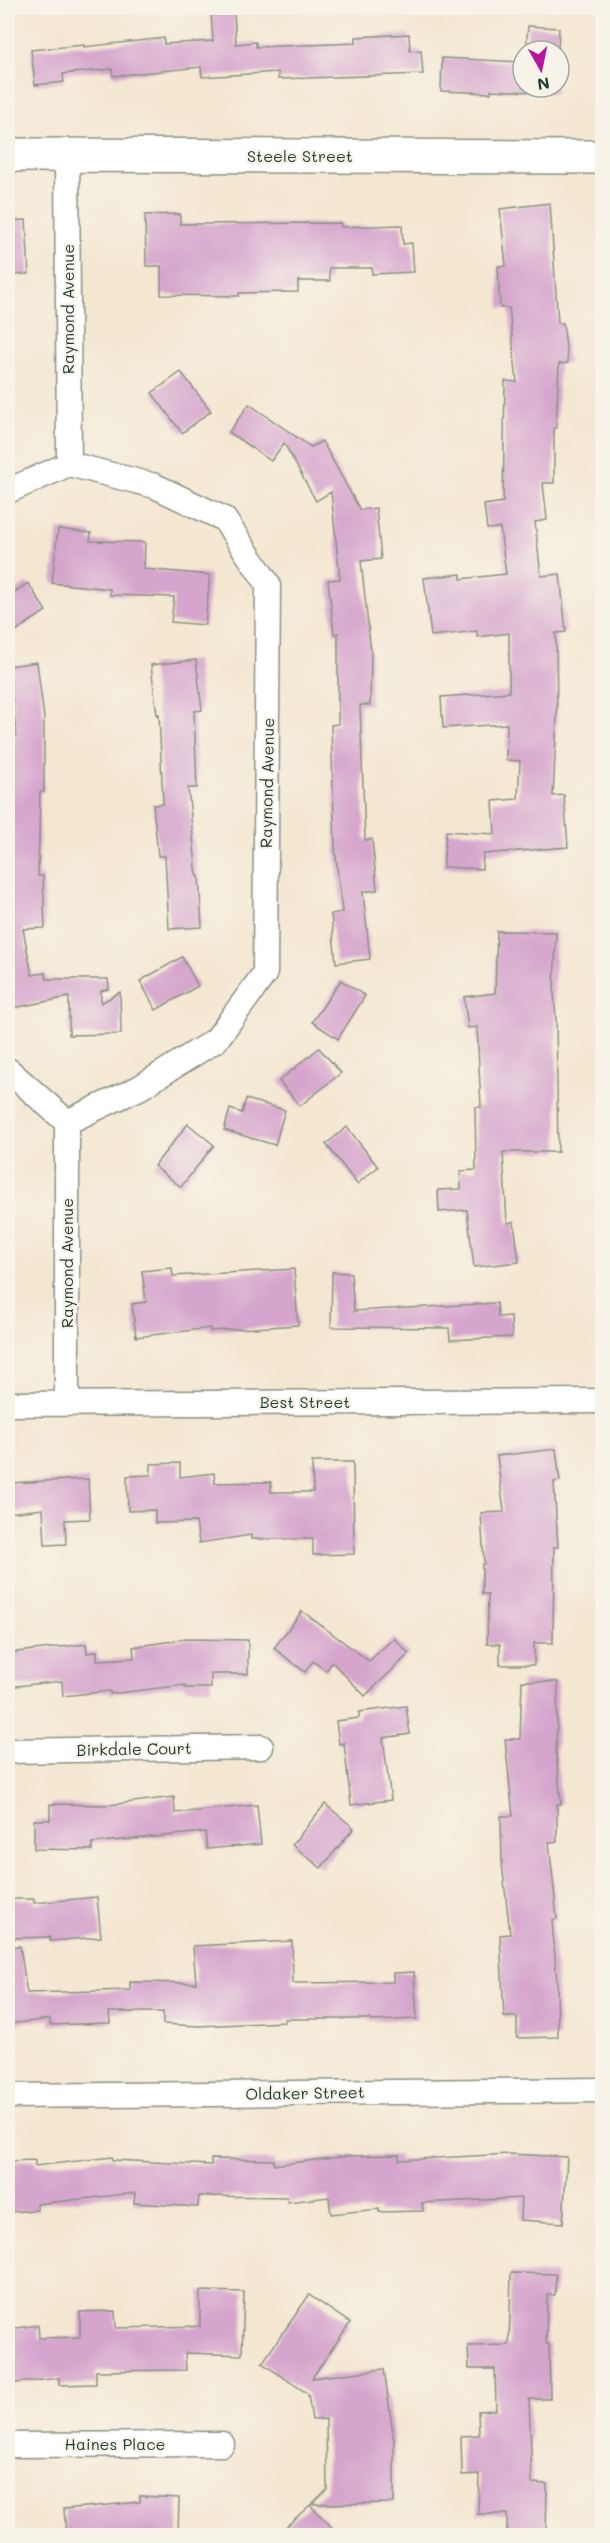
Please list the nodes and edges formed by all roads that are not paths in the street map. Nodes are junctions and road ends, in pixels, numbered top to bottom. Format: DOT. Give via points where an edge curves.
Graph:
graph roads {
  1 [pos="8,155"];
  2 [pos="67,155"];
  3 [pos="599,157"];
  4 [pos="69,464"];
  5 [pos="8,491"];
  6 [pos="8,1070"];
  7 [pos="67,1122"];
  8 [pos="603,1401"];
  9 [pos="67,1403"];
  10 [pos="8,1404"];
  11 [pos="261,1747"];
  12 [pos="8,1751"];
  13 [pos="603,2090"];
  14 [pos="8,2096"];
  15 [pos="222,2444"];
  16 [pos="8,2445"];
  1 -- 2 [label="street, Steele Street"];
  2 -- 3 [label="street, Steele Street"];
  2 -- 4 [label="street, Raymond Avenue"];
  4 -- 5 [label="street"];
  4 -- 7 [label="street, Raymond Avenue" via="154,486 224,519 268,584 265,973 216,1040 140,1088"];
  6 -- 7 [label="street"];
  7 -- 9 [label="street, Raymond Avenue"];
  8 -- 9 [label="street, Best Street"];
  9 -- 10 [label="street, Best Street"];
  11 -- 12 [label="street, Birkdale Court"];
  13 -- 14 [label="street, Oldaker Street"];
  15 -- 16 [label="street, Haines Place"];
}
